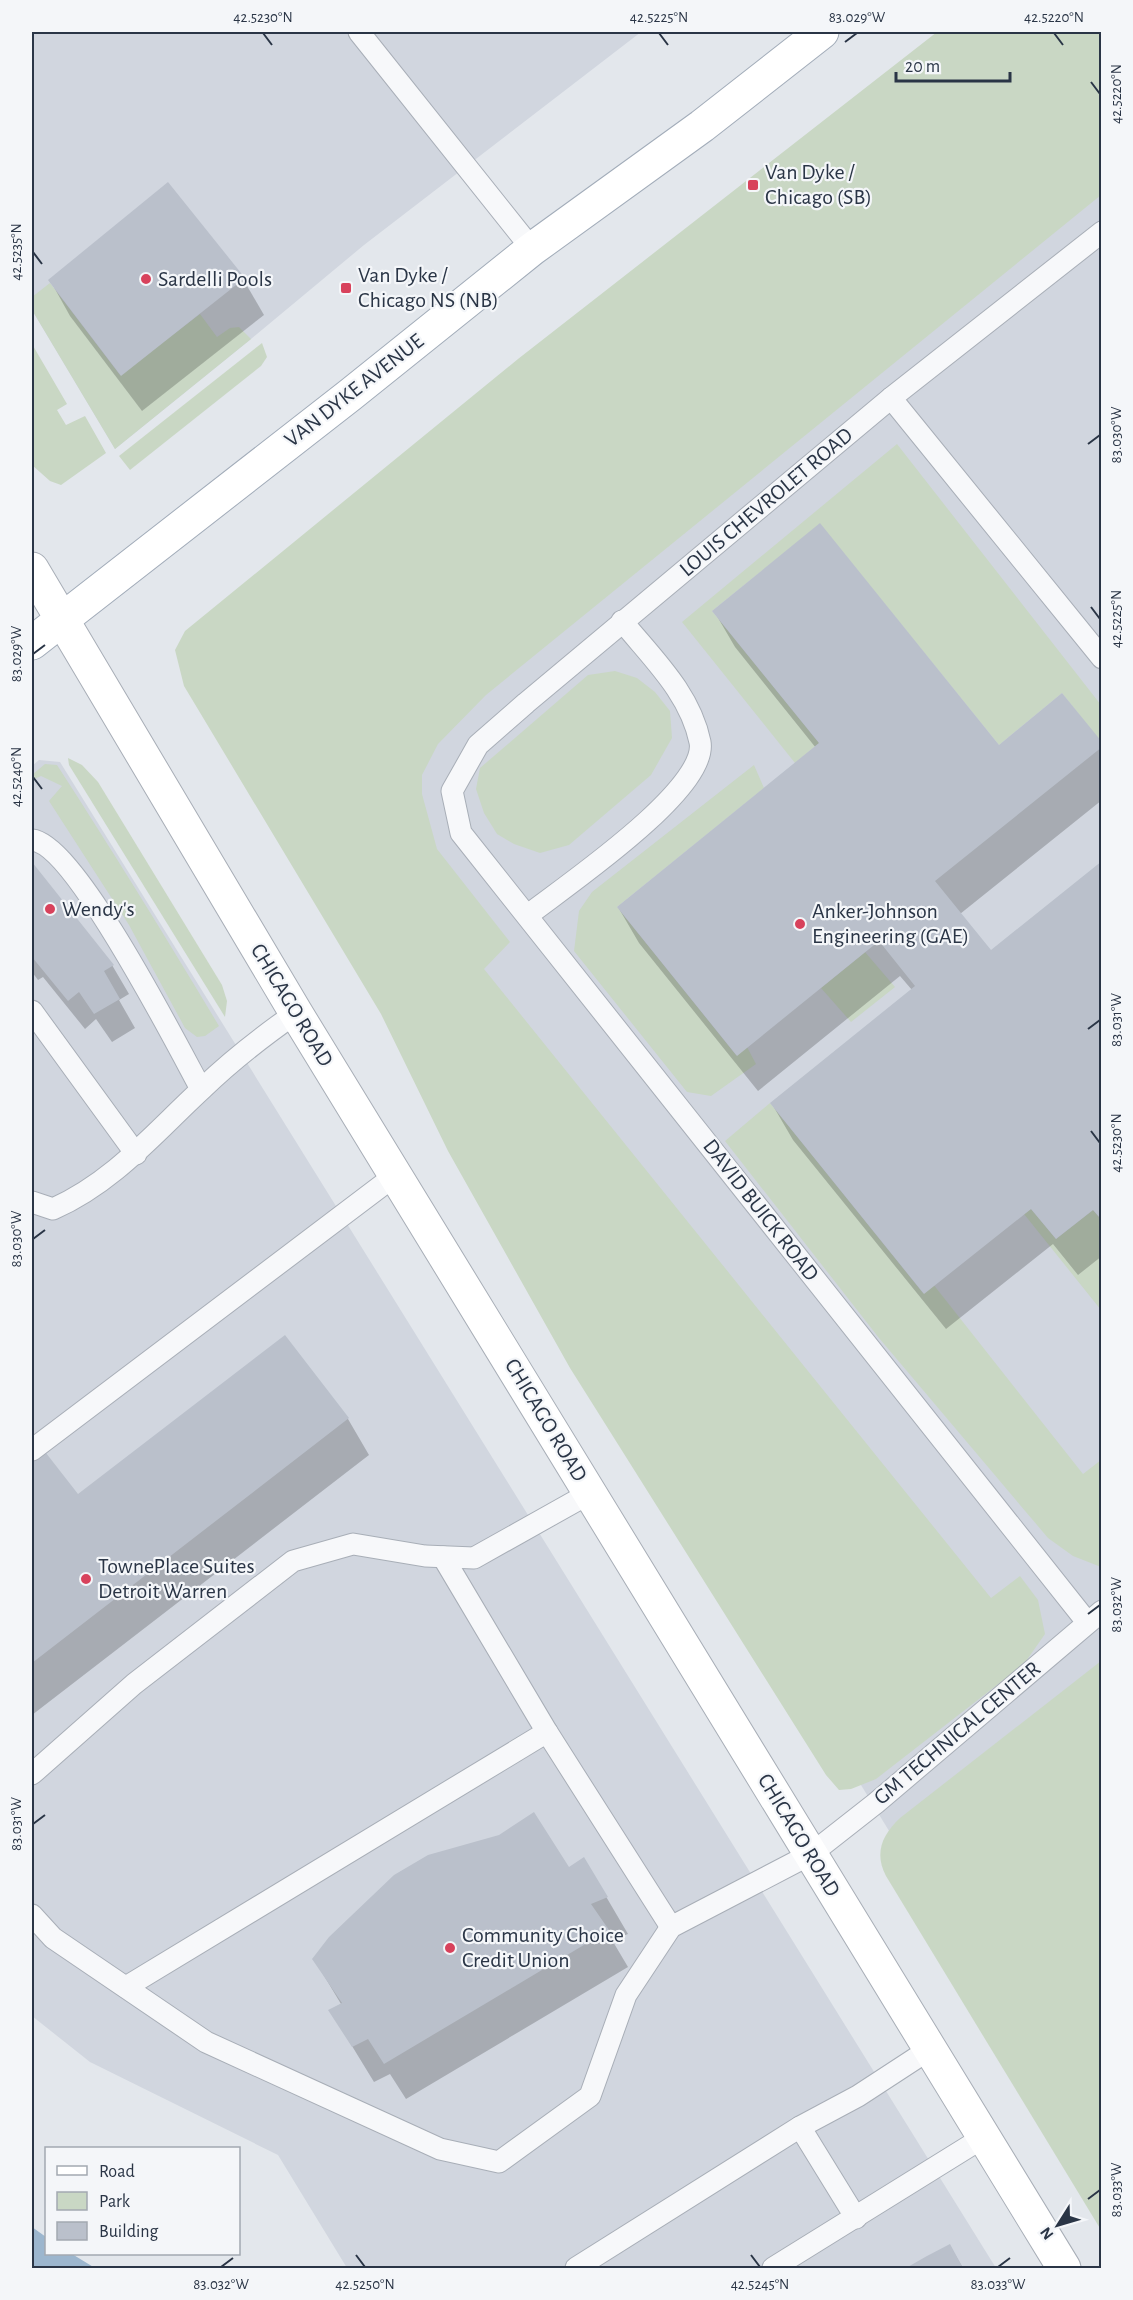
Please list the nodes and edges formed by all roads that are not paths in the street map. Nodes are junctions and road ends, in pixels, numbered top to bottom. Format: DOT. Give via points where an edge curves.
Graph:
graph roads {
  1 [pos="359,32"];
  2 [pos="822,32"];
  3 [pos="1101,232"];
  4 [pos="532,249"];
  5 [pos="891,398"];
  6 [pos="32,569"];
  7 [pos="61,619"];
  8 [pos="622,621"];
  9 [pos="32,644"];
  10 [pos="1101,658"];
  11 [pos="452,791"];
  12 [pos="32,840"];
  13 [pos="528,915"];
  14 [pos="32,1011"];
  15 [pos="296,1013"];
  16 [pos="201,1089"];
  17 [pos="136,1154"];
  18 [pos="397,1174"];
  19 [pos="32,1202"];
  20 [pos="32,1450"];
  21 [pos="590,1493"];
  22 [pos="443,1557"];
  23 [pos="1094,1616"];
  24 [pos="547,1732"];
  25 [pos="32,1774"];
  26 [pos="811,1854"];
  27 [pos="32,1915"];
  28 [pos="670,1927"];
  29 [pos="126,1987"];
  30 [pos="930,2049"];
  31 [pos="800,2127"];
  32 [pos="984,2137"];
  33 [pos="855,2218"];
  34 [pos="576,2268"];
  35 [pos="773,2268"];
  36 [pos="1064,2268"];
  1 -- 4 [label="lane"];
  2 -- 4 [label="main road, VAN DYKE AVENUE" via="702,126"];
  3 -- 5 [label="lane, LOUIS CHEVROLET ROAD"];
  4 -- 7 [label="main road, VAN DYKE AVENUE"];
  5 -- 8 [label="lane, LOUIS CHEVROLET ROAD"];
  5 -- 10 [label="lane"];
  6 -- 7 [label="main road, CHICAGO ROAD"];
  7 -- 9 [label="main road, VAN DYKE AVENUE"];
  7 -- 15 [label="main road, CHICAGO ROAD"];
  8 -- 11 [label="lane, LOUIS CHEVROLET ROAD" via="478,745"];
  8 -- 13 [label="lane" via="685,699 700,744 691,775 659,812"];
  11 -- 13 [label="lane, DAVID BUICK ROAD" via="461,833"];
  12 -- 16 [label="lane" via="41,841 56,854 88,896 129,958"];
  13 -- 23 [label="lane, DAVID BUICK ROAD"];
  14 -- 17 [label="lane"];
  15 -- 16 [label="lane" via="240,1053"];
  15 -- 18 [label="main road, CHICAGO ROAD"];
  16 -- 17 [label="lane"];
  17 -- 19 [label="lane" via="79,1197 53,1209"];
  18 -- 20 [label="lane"];
  18 -- 21 [label="main road, CHICAGO ROAD"];
  21 -- 22 [label="lane" via="474,1558"];
  21 -- 26 [label="main road, CHICAGO ROAD"];
  22 -- 24 [label="lane"];
  22 -- 25 [label="lane" via="353,1544 292,1561 134,1684"];
  23 -- 26 [label="lane, GM TECHNICAL CENTER"];
  24 -- 28 [label="lane"];
  24 -- 29 [label="lane"];
  26 -- 28 [label="lane, GM TECHNICAL CENTER"];
  26 -- 30 [label="main road, CHICAGO ROAD"];
  27 -- 29 [label="lane" via="53,1938"];
  28 -- 29 [label="lane" via="626,1995 590,2096 499,2162 440,2149 217,2047"];
  30 -- 31 [label="lane" via="858,2096"];
  30 -- 32 [label="main road, CHICAGO ROAD"];
  31 -- 33 [label="lane"];
  31 -- 34 [label="lane"];
  32 -- 33 [label="lane"];
  32 -- 36 [label="main road, CHICAGO ROAD"];
  33 -- 35 [label="lane"];
}
